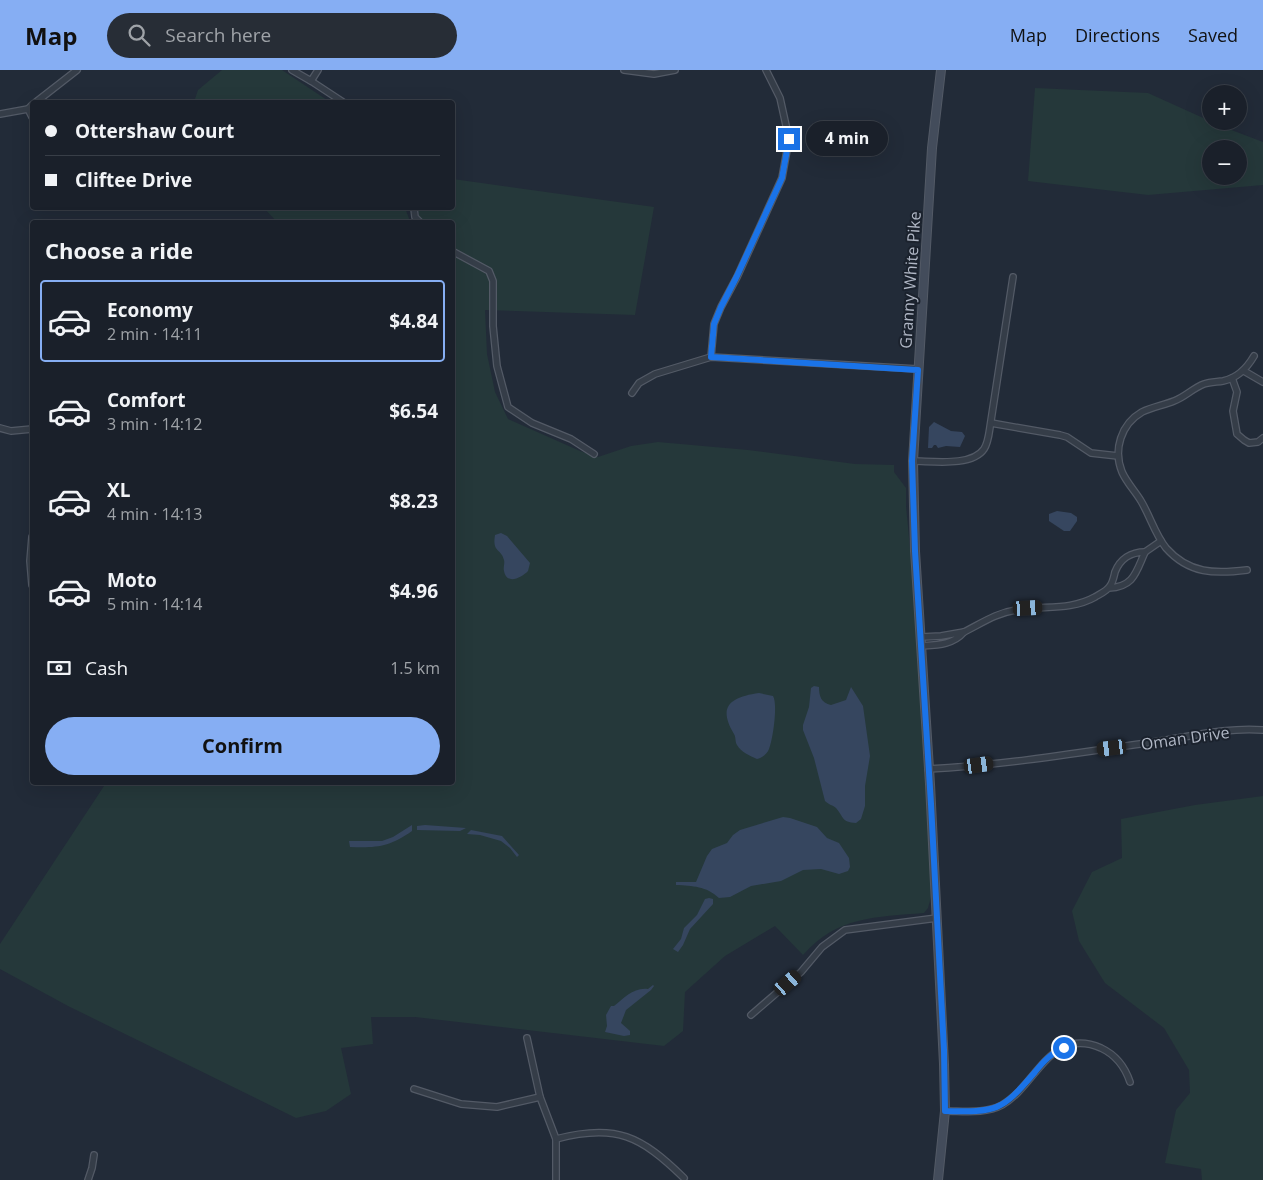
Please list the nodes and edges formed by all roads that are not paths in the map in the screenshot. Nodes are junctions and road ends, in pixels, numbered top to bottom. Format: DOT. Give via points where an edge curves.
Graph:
graph roads {
  1 [pos="77,70"];
  2 [pos="292,70"];
  3 [pos="318,70"];
  4 [pos="624,70"];
  5 [pos="675,70"];
  6 [pos="766,70"];
  7 [pos="941,70"];
  8 [pos="311,81"];
  9 [pos="39,100"];
  10 [pos="340,100"];
  11 [pos="30,107"];
  12 [pos="0,114"];
  13 [pos="455,253"];
  14 [pos="1013,277"];
  15 [pos="1254,356"];
  16 [pos="711,357"];
  17 [pos="918,370"];
  18 [pos="1244,371"];
  19 [pos="1232,378"];
  20 [pos="1263,382"];
  21 [pos="632,393"];
  22 [pos="991,423"];
  23 [pos="0,428"];
  24 [pos="30,428"];
  25 [pos="1263,438"];
  26 [pos="594,454"];
  27 [pos="1118,456"];
  28 [pos="912,461"];
  29 [pos="1161,541"];
  30 [pos="1145,552"];
  31 [pos="1247,570"];
  32 [pos="1109,588"];
  33 [pos="964,632"];
  34 [pos="921,636"];
  35 [pos="922,646"];
  36 [pos="1263,730"];
  37 [pos="928,769"];
  38 [pos="936,918"];
  39 [pos="751,1015"];
  40 [pos="527,1038"];
  41 [pos="1130,1082"];
  42 [pos="414,1089"];
  43 [pos="540,1098"];
  44 [pos="945,1111"];
  45 [pos="556,1139"];
  46 [pos="94,1155"];
  47 [pos="684,1178"];
  48 [pos="88,1180"];
  49 [pos="556,1180"];
  50 [pos="938,1180"];
  1 -- 9 [label="street"];
  2 -- 8 [label="street"];
  3 -- 8 [label="street"];
  4 -- 5 [label="street" via="654,74"];
  6 -- 16 [label="street" via="780,98 789,139 782,178 714,324"];
  7 -- 17 [label="main road, Granny White Pike" via="932,148"];
  8 -- 10 [label="street"];
  11 -- 12 [label="street"];
  13 -- 26 [label="street" via="489,271 493,281 497,366 508,407 532,423"];
  14 -- 22 [label="street"];
  15 -- 18 [label="street"];
  16 -- 17 [label="street"];
  16 -- 21 [label="street" via="655,374 639,382"];
  17 -- 28 [label="main road, Granny White Pike"];
  18 -- 19 [label="street"];
  18 -- 20 [label="street"];
  19 -- 25 [label="street" via="1237,392 1233,411 1238,436 1249,443"];
  19 -- 27 [label="street" via="1204,384 1177,400 1140,413 1123,432"];
  22 -- 27 [label="street" via="1060,434 1091,453"];
  22 -- 28 [label="street" via="986,446 974,458"];
  23 -- 24 [label="street" via="11,431"];
  27 -- 29 [label="street" via="1124,477"];
  28 -- 34 [label="main road, Granny White Pike"];
  29 -- 30 [label="street"];
  29 -- 31 [label="street" via="1177,558 1198,569 1219,573"];
  30 -- 32 [label="street" via="1132,554 1121,562"];
  30 -- 32 [label="street" via="1132,580"];
  32 -- 33 [label="street" via="1086,602 1071,606 1000,614"];
  33 -- 34 [label="street"];
  33 -- 35 [label="street" via="949,643"];
  34 -- 35 [label="main road, Granny White Pike"];
  35 -- 37 [label="main road, Granny White Pike"];
  36 -- 37 [label="street, Oman Drive" via="1219,732"];
  37 -- 38 [label="main road, Granny White Pike"];
  38 -- 39 [label="street" via="844,930 822,946 801,972"];
  38 -- 44 [label="main road, Granny White Pike"];
  40 -- 43 [label="street"];
  41 -- 44 [label="street" via="1124,1068 1109,1052 1092,1045 1075,1044 1048,1057 1003,1105 985,1111"];
  42 -- 43 [label="street" via="461,1104 498,1107"];
  43 -- 45 [label="street"];
  44 -- 50 [label="main road, Granny White Pike"];
  45 -- 47 [label="street" via="581,1132 610,1132 642,1143"];
  45 -- 49 [label="street"];
  46 -- 48 [label="street"];
}
